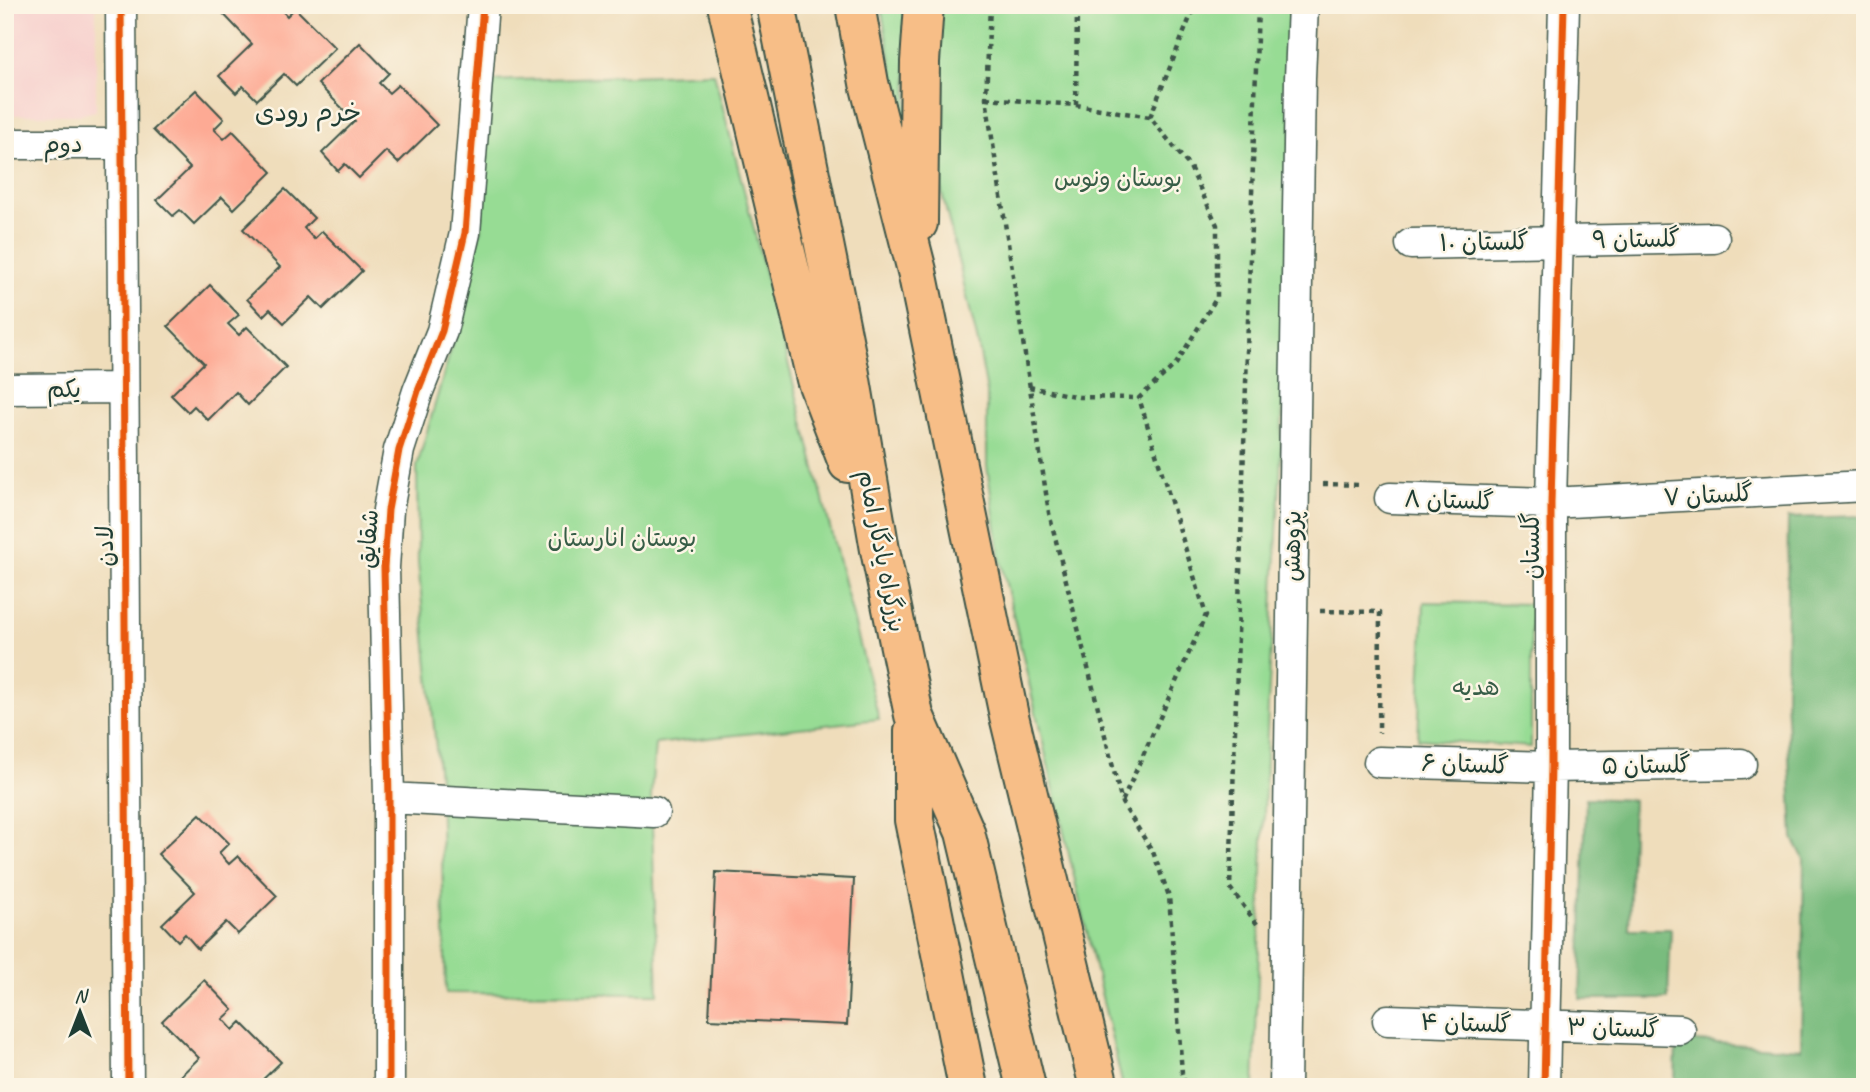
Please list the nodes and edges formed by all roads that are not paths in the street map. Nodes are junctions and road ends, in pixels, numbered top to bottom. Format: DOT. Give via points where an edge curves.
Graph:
graph roads {
  1 [pos="121,5"];
  2 [pos="483,5"];
  3 [pos="727,5"];
  4 [pos="776,5"];
  5 [pos="855,5"];
  6 [pos="924,5"];
  7 [pos="1303,5"];
  8 [pos="1564,5"];
  9 [pos="5,144"];
  10 [pos="121,144"];
  11 [pos="1714,238"];
  12 [pos="1558,241"];
  13 [pos="1411,244"];
  14 [pos="916,271"];
  15 [pos="123,388"];
  16 [pos="5,389"];
  17 [pos="1865,486"];
  18 [pos="1390,498"];
  19 [pos="1551,503"];
  20 [pos="880,550"];
  21 [pos="914,715"];
  22 [pos="1379,762"];
  23 [pos="1741,764"];
  24 [pos="1551,767"];
  25 [pos="389,798"];
  26 [pos="654,812"];
  27 [pos="1388,1020"];
  28 [pos="1545,1026"];
  29 [pos="1680,1030"];
  30 [pos="128,1087"];
  31 [pos="389,1087"];
  32 [pos="968,1087"];
  33 [pos="1026,1087"];
  34 [pos="1099,1087"];
  35 [pos="1285,1087"];
  36 [pos="1544,1087"];
  1 -- 10 [label="street, لادن"];
  2 -- 25 [label="street, شقایق" via="465,233 442,331 399,450 388,510 384,567"];
  3 -- 20 [label="highway" via="816,379"];
  4 -- 20 [label="highway, بزرگراه یادگار امام" via="850,374"];
  5 -- 14 [label="highway" via="869,83"];
  6 -- 14 [label="highway"];
  7 -- 35 [label="street, پژوهش"];
  8 -- 12 [label="street, گلستان"];
  9 -- 10 [label="street, دوم"];
  10 -- 15 [label="street, لادن"];
  11 -- 12 [label="street, گلستان ۹"];
  12 -- 13 [label="street, گلستان ۱۰"];
  12 -- 19 [label="street, گلستان"];
  14 -- 34 [label="highway" via="1009,716"];
  15 -- 16 [label="street, یکم"];
  15 -- 30 [label="street, لادن"];
  17 -- 19 [label="street, گلستان ۷"];
  18 -- 19 [label="street, گلستان ۸"];
  19 -- 24 [label="street, گلستان"];
  20 -- 21 [label="highway, بزرگراه یادگار امام"];
  21 -- 32 [label="highway" via="914,820"];
  21 -- 33 [label="highway, بزرگراه یادگار امام" via="965,832"];
  22 -- 24 [label="street, گلستان ۶"];
  23 -- 24 [label="street, گلستان ۵"];
  24 -- 28 [label="street, گلستان"];
  25 -- 26 [label="street"];
  25 -- 31 [label="street, شقایق"];
  27 -- 28 [label="street, گلستان ۴"];
  28 -- 29 [label="street, گلستان ۳"];
  28 -- 36 [label="street, گلستان"];
}
